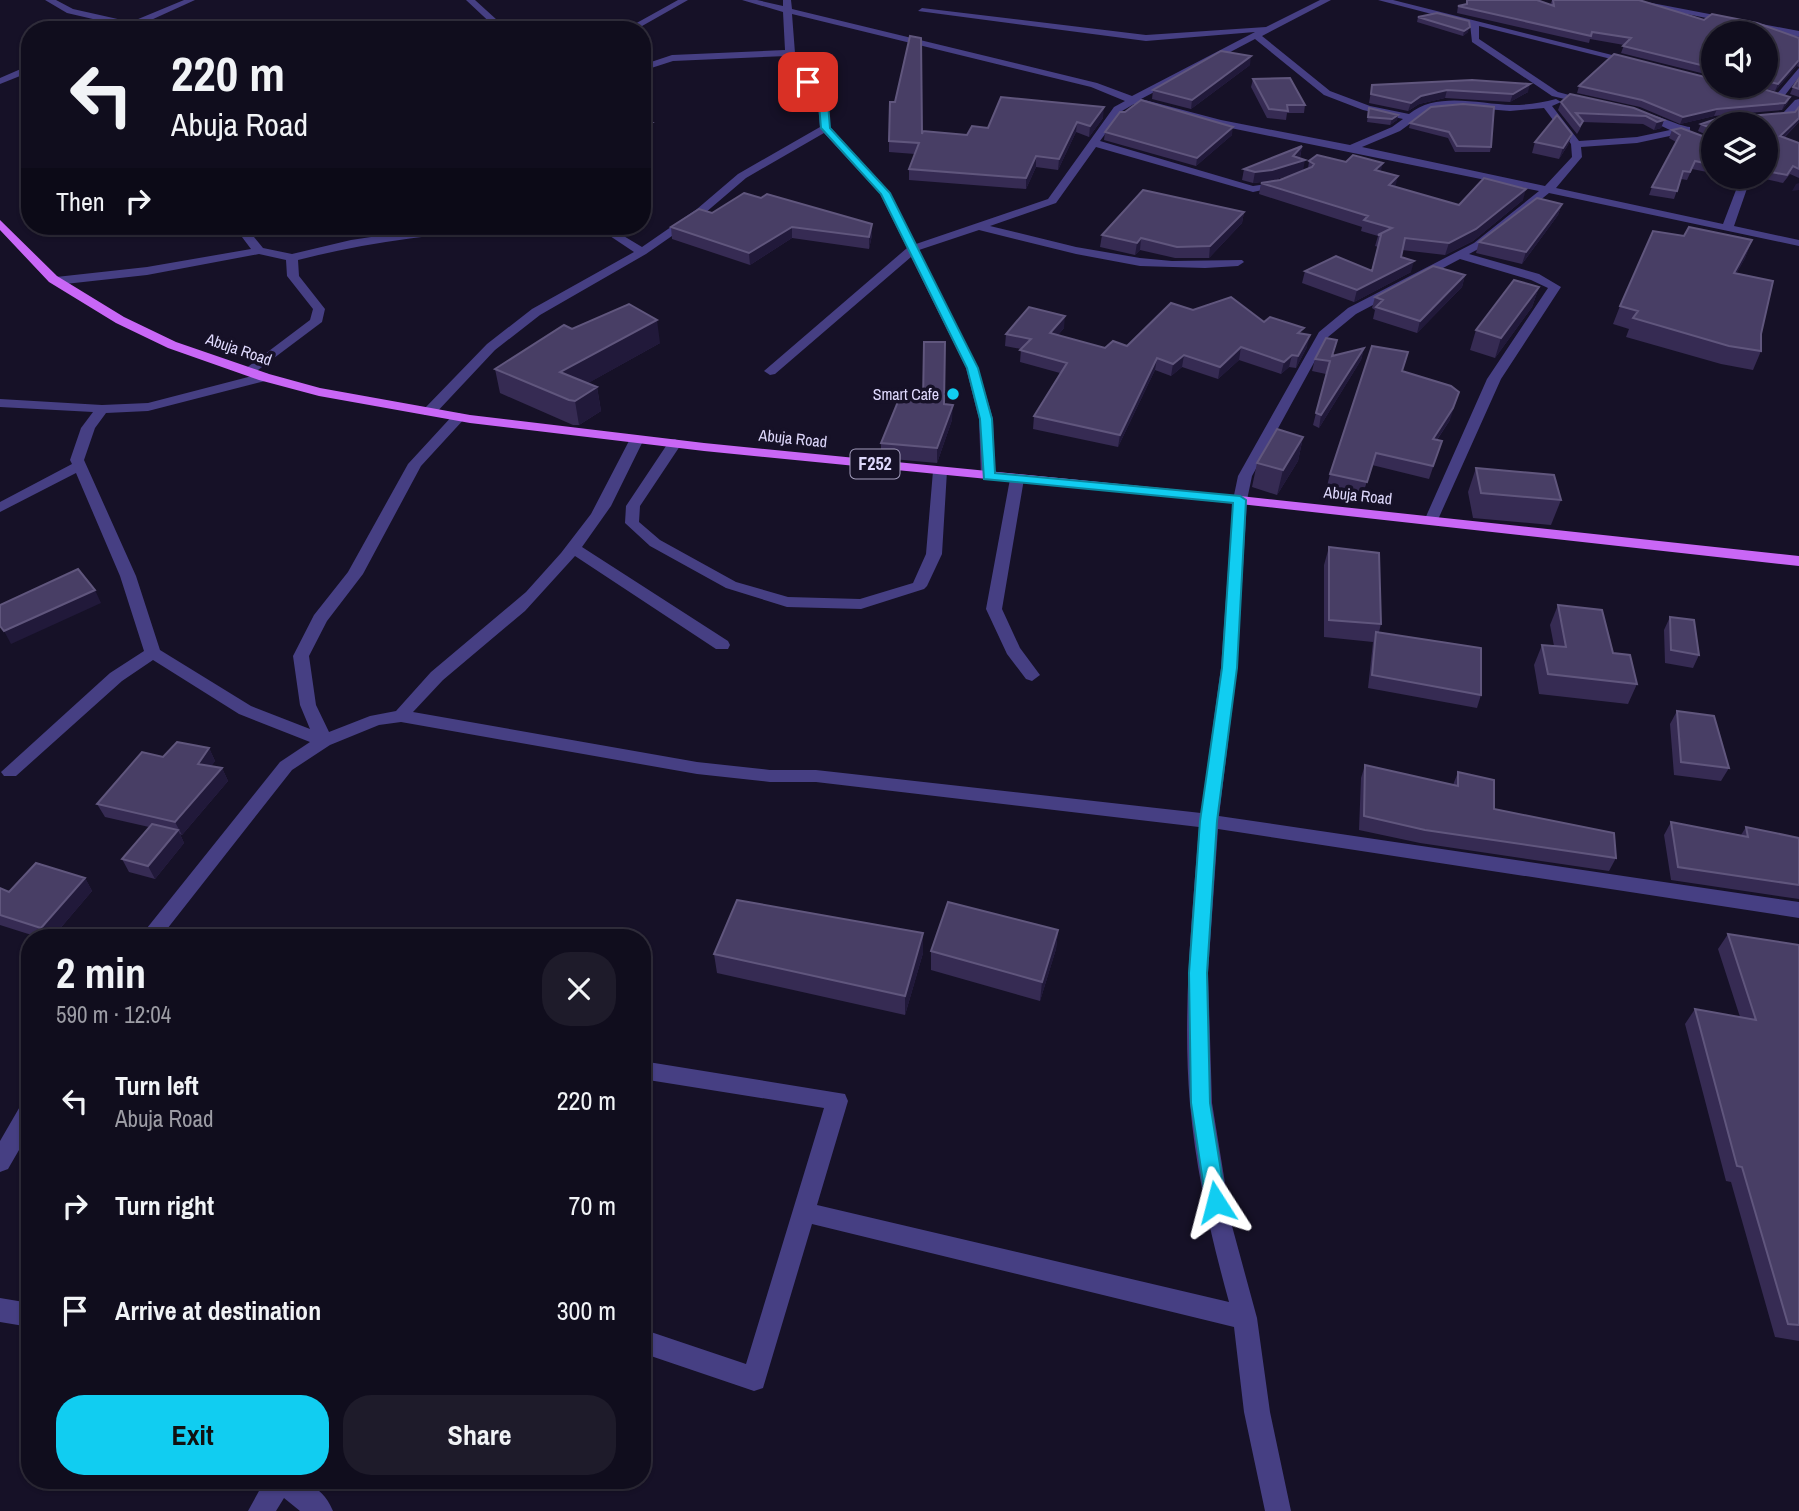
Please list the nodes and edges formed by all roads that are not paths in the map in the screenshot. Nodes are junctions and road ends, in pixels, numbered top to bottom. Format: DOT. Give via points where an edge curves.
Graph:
graph roads {
  1 [pos="49,0"];
  2 [pos="191,0"];
  3 [pos="470,0"];
  4 [pos="684,0"];
  5 [pos="746,0"];
  6 [pos="926,0"];
  7 [pos="1326,0"];
  8 [pos="1382,0"];
  9 [pos="1622,0"];
  10 [pos="787,5"];
  11 [pos="922,11"];
  12 [pos="115,21"];
  13 [pos="141,21"];
  14 [pos="494,21"];
  15 [pos="645,21"];
  16 [pos="1474,23"];
  17 [pos="925,24"];
  18 [pos="1271,29"];
  19 [pos="1799,34"];
  20 [pos="932,35"];
  21 [pos="1256,36"];
  22 [pos="940,46"];
  23 [pos="790,54"];
  24 [pos="651,65"];
  25 [pos="1647,65"];
  26 [pos="1799,71"];
  27 [pos="21,72"];
  28 [pos="0,81"];
  29 [pos="1569,97"];
  30 [pos="1779,97"];
  31 [pos="1131,102"];
  32 [pos="1798,102"];
  33 [pos="1595,104"];
  34 [pos="1546,106"];
  35 [pos="1635,112"];
  36 [pos="1410,117"];
  37 [pos="1778,117"];
  38 [pos="1701,125"];
  39 [pos="825,128"];
  40 [pos="1681,130"];
  41 [pos="1701,139"];
  42 [pos="1094,143"];
  43 [pos="1576,144"];
  44 [pos="1350,148"];
  45 [pos="1295,180"];
  46 [pos="1742,189"];
  47 [pos="1543,191"];
  48 [pos="0,223"];
  49 [pos="979,226"];
  50 [pos="1727,229"];
  51 [pos="249,235"];
  52 [pos="405,235"];
  53 [pos="615,235"];
  54 [pos="1799,243"];
  55 [pos="914,248"];
  56 [pos="259,251"];
  57 [pos="642,252"];
  58 [pos="1460,255"];
  59 [pos="292,258"];
  60 [pos="1238,262"];
  61 [pos="56,281"];
  62 [pos="770,371"];
  63 [pos="257,375"];
  64 [pos="0,403"];
  65 [pos="102,409"];
  66 [pos="429,412"];
  67 [pos="459,417"];
  68 [pos="637,439"];
  69 [pos="675,443"];
  70 [pos="79,466"];
  71 [pos="940,471"];
  72 [pos="988,476"];
  73 [pos="1017,479"];
  74 [pos="1240,500"];
  75 [pos="0,508"];
  76 [pos="1431,521"];
  77 [pos="573,548"];
  78 [pos="1799,561"];
  79 [pos="722,645"];
  80 [pos="153,653"];
  81 [pos="1032,675"];
  82 [pos="401,716"];
  83 [pos="324,741"];
  84 [pos="10,772"];
  85 [pos="1209,821"];
  86 [pos="1799,910"];
  87 [pos="156,929"];
  88 [pos="651,1071"];
  89 [pos="21,1130"];
  90 [pos="0,1162"];
  91 [pos="804,1212"];
  92 [pos="0,1310"];
  93 [pos="21,1314"];
  94 [pos="1245,1318"];
  95 [pos="651,1344"];
  96 [pos="276,1489"];
  97 [pos="293,1489"];
  98 [pos="261,1511"];
  99 [pos="320,1511"];
  100 [pos="1278,1511"];
  1 -- 12 [label="street" via="71,11"];
  2 -- 13 [label="street"];
  3 -- 14 [label="street"];
  4 -- 15 [label="street"];
  5 -- 10 [label="street"];
  6 -- 11 [label="street"];
  7 -- 18 [label="street"];
  8 -- 16 [label="street"];
  9 -- 19 [label="street"];
  10 -- 22 [label="street"];
  10 -- 23 [label="street"];
  11 -- 17 [label="street"];
  11 -- 18 [label="street" via="1146,38"];
  16 -- 25 [label="street"];
  16 -- 29 [label="street" via="1475,40 1482,46 1555,94"];
  18 -- 21 [label="street"];
  20 -- 22 [label="street"];
  21 -- 31 [label="street"];
  21 -- 36 [label="street" via="1327,93"];
  22 -- 31 [label="street" via="1094,85"];
  23 -- 24 [label="street" via="672,58"];
  23 -- 39 [label="street" via="823,104"];
  26 -- 30 [label="street"];
  27 -- 28 [label="street"];
  29 -- 33 [label="street"];
  29 -- 34 [label="street"];
  30 -- 32 [label="street"];
  31 -- 42 [label="street" via="1118,110"];
  31 -- 44 [label="street"];
  32 -- 37 [label="street" via="1786,116"];
  34 -- 36 [label="street" via="1458,103 1418,110"];
  34 -- 43 [label="street"];
  35 -- 40 [label="street"];
  36 -- 44 [label="street" via="1397,128"];
  38 -- 40 [label="street"];
  39 -- 55 [label="street" via="885,193"];
  39 -- 57 [label="street" via="743,176"];
  40 -- 41 [label="street"];
  40 -- 43 [label="street" via="1637,140"];
  42 -- 45 [label="street" via="1253,189"];
  42 -- 49 [label="street" via="1052,201"];
  43 -- 47 [label="street" via="1577,157"];
  44 -- 47 [label="street"];
  46 -- 50 [label="street"];
  47 -- 50 [label="street"];
  47 -- 58 [label="street"];
  48 -- 61 [label="main road, Abuja Road / F252"];
  49 -- 55 [label="street"];
  49 -- 60 [label="street" via="1135,264"];
  50 -- 54 [label="street"];
  51 -- 56 [label="street"];
  52 -- 59 [label="street"];
  53 -- 57 [label="street"];
  55 -- 62 [label="street"];
  55 -- 72 [label="street" via="972,368 986,419"];
  56 -- 59 [label="street"];
  56 -- 61 [label="street"];
  57 -- 66 [label="street" via="511,330"];
  58 -- 74 [label="street" via="1352,310 1323,335 1245,476"];
  58 -- 76 [label="street" via="1555,287 1494,379"];
  59 -- 63 [label="street" via="293,276 319,309 316,322"];
  61 -- 63 [label="main road, Abuja Road / F252" via="172,345"];
  63 -- 65 [label="street" via="148,407"];
  63 -- 66 [label="main road, Abuja Road / F252" via="318,393"];
  64 -- 65 [label="street"];
  65 -- 70 [label="street" via="88,428"];
  66 -- 67 [label="main road, Abuja Road / F252"];
  67 -- 68 [label="main road, Abuja Road / F252"];
  67 -- 83 [label="street" via="415,464 355,574 320,620 301,656 308,705"];
  68 -- 69 [label="main road, Abuja Road / F252"];
  68 -- 77 [label="street" via="599,513"];
  69 -- 71 [label="main road, Abuja Road / F252"];
  69 -- 71 [label="street" via="633,506 632,523 655,543 731,585 787,602 861,604 919,586 934,554"];
  70 -- 75 [label="street"];
  70 -- 80 [label="street" via="128,576"];
  71 -- 72 [label="main road, Abuja Road / F252"];
  72 -- 73 [label="main road, Abuja Road / F252"];
  73 -- 74 [label="main road, Abuja Road / F252"];
  73 -- 81 [label="street" via="994,609 1013,650"];
  74 -- 76 [label="main road, Abuja Road / F252"];
  74 -- 85 [label="street" via="1229,668"];
  76 -- 78 [label="main road, Abuja Road / F252"];
  77 -- 79 [label="street"];
  77 -- 82 [label="street" via="506,618 448,663"];
  80 -- 83 [label="street" via="245,710"];
  80 -- 84 [label="street" via="116,677"];
  82 -- 83 [label="street" via="376,720"];
  82 -- 85 [label="street" via="697,768 816,776"];
  83 -- 87 [label="street" via="286,765"];
  85 -- 86 [label="street"];
  85 -- 94 [label="street" via="1198,973 1200,1103 1220,1226"];
  88 -- 91 [label="street" via="837,1101"];
  89 -- 90 [label="street"];
  91 -- 94 [label="street"];
  91 -- 95 [label="street" via="754,1379"];
  92 -- 93 [label="street"];
  94 -- 100 [label="street" via="1257,1412"];
  96 -- 98 [label="street"];
  97 -- 99 [label="street"];
}
